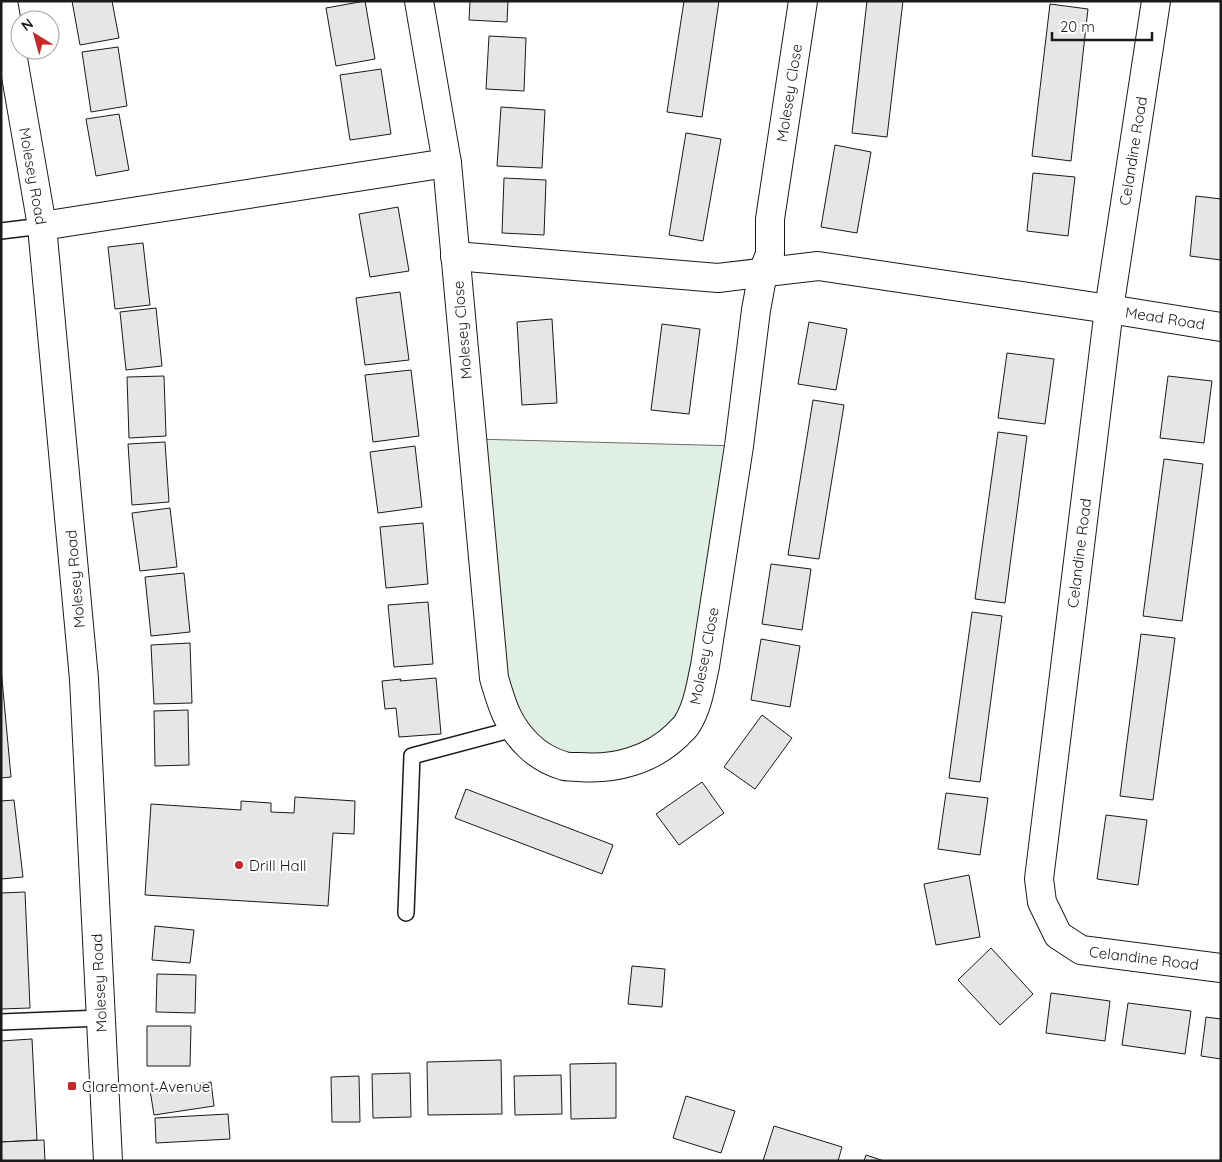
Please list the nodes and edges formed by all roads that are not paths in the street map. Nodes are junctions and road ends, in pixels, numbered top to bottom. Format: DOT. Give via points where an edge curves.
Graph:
graph roads {
  1 [pos="3,1"];
  2 [pos="419,1"];
  3 [pos="804,1"];
  4 [pos="1156,1"];
  5 [pos="446,163"];
  6 [pos="42,226"];
  7 [pos="1,231"];
  8 [pos="455,256"];
  9 [pos="763,272"];
  10 [pos="1109,309"];
  11 [pos="1221,327"];
  12 [pos="514,729"];
  13 [pos="406,913"];
  14 [pos="1221,968"];
  15 [pos="101,1018"];
  16 [pos="1,1022"];
  17 [pos="108,1161"];
  1 -- 6 [label="street, Molesey Road"];
  2 -- 5 [label="street, Molesey Close"];
  3 -- 9 [label="street, Molesey Close" via="770,219 770,254"];
  4 -- 10 [label="street, Celandine Road"];
  5 -- 6 [label="street"];
  5 -- 8 [label="street, Molesey Close"];
  6 -- 7 [label="lane"];
  6 -- 15 [label="street, Molesey Road" via="84,679"];
  8 -- 9 [label="street, Molesey Close" via="718,278"];
  8 -- 12 [label="street, Molesey Close" via="494,678"];
  9 -- 10 [label="street, Mead Road" via="818,266"];
  9 -- 12 [label="street, Molesey Close" via="705,666 699,697 687,724 669,742 645,758 593,768 565,766 548,759 529,746"];
  10 -- 11 [label="street, Mead Road"];
  10 -- 14 [label="street, Celandine Road" via="1039,879 1042,902 1058,935 1082,950"];
  12 -- 13 [label="lane" via="412,756"];
  15 -- 16 [label="lane"];
  15 -- 17 [label="street, Molesey Road"];
}
